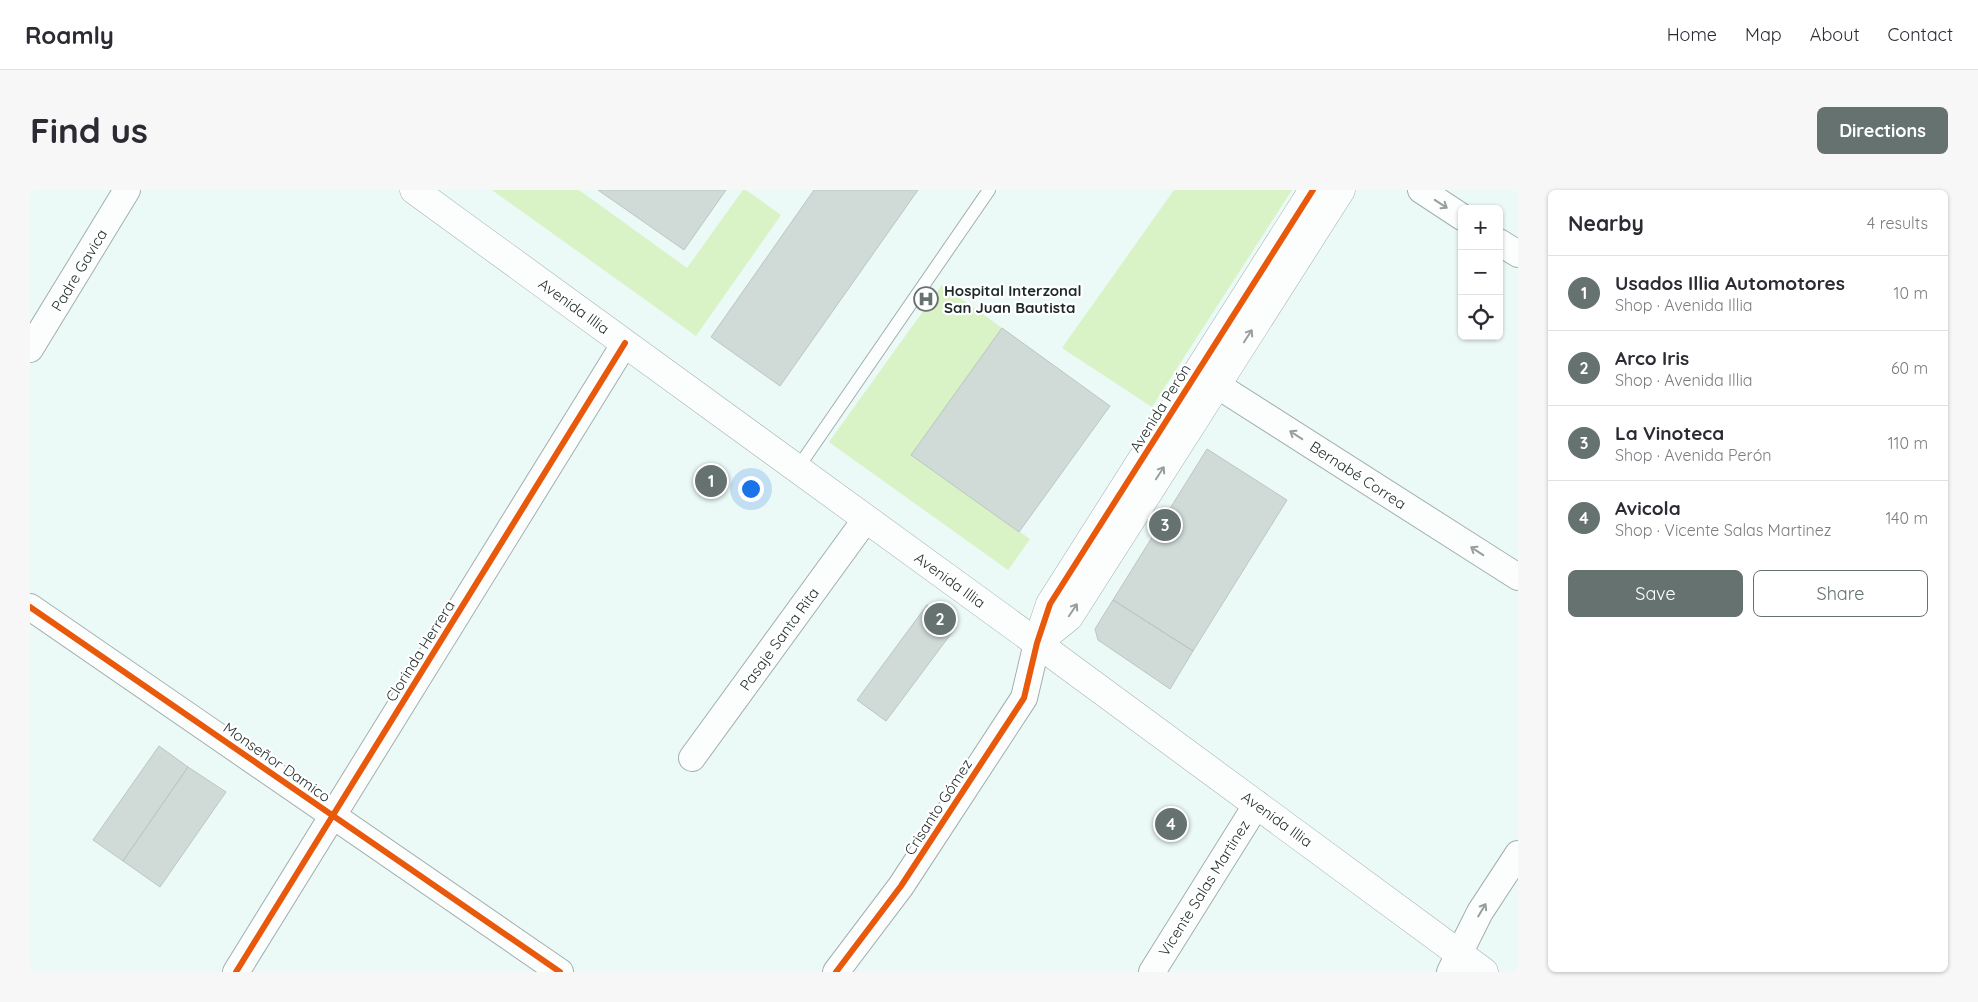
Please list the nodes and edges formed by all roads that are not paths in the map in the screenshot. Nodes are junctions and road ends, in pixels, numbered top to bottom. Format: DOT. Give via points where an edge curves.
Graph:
graph roads {
  1 [pos="127,190"];
  2 [pos="414,190"];
  3 [pos="989,190"];
  4 [pos="1313,190"];
  5 [pos="1341,190"];
  6 [pos="1420,190"];
  7 [pos="1458,214"];
  8 [pos="1503,245"];
  9 [pos="1518,254"];
  10 [pos="624,343"];
  11 [pos="30,349"];
  12 [pos="1207,379"];
  13 [pos="797,469"];
  14 [pos="866,519"];
  15 [pos="1518,577"];
  16 [pos="30,607"];
  17 [pos="1037,643"];
  18 [pos="692,758"];
  19 [pos="1257,804"];
  20 [pos="333,816"];
  21 [pos="1518,854"];
  22 [pos="1455,963"];
  23 [pos="236,972"];
  24 [pos="560,972"];
  25 [pos="836,972"];
  26 [pos="1152,972"];
  27 [pos="1484,972"];
  1 -- 11 [label="street, Padre Gavica"];
  2 -- 10 [label="main road, Avenida Illia"];
  3 -- 13 [label="lane"];
  4 -- 12 [label="main road, Avenida Perón"];
  12 -- 5 [label="main road, Avenida Perón, one-way"];
  6 -- 7 [label="street, one-way"];
  8 -- 9 [label="street"];
  10 -- 13 [label="main road, Avenida Illia"];
  10 -- 20 [label="street, Clorinda Herrera"];
  15 -- 12 [label="street, Bernabé Correa, one-way"];
  12 -- 17 [label="main road, Avenida Perón" via="1069,617"];
  13 -- 14 [label="main road, Avenida Illia"];
  14 -- 17 [label="main road, Avenida Illia"];
  14 -- 18 [label="street, Pasaje Santa Rita"];
  16 -- 20 [label="street, Monseñor Damico"];
  17 -- 19 [label="main road, Avenida Illia"];
  17 -- 25 [label="street, Crisanto Gómez" via="1024,698 901,886"];
  19 -- 22 [label="main road, Avenida Illia"];
  19 -- 26 [label="street, Vicente Salas Martinez"];
  20 -- 23 [label="street, Clorinda Herrera"];
  20 -- 24 [label="street, Monseñor Damico"];
  22 -- 21 [label="street, one-way" via="1480,912"];
  22 -- 27 [label="main road, Avenida Illia"];
}
